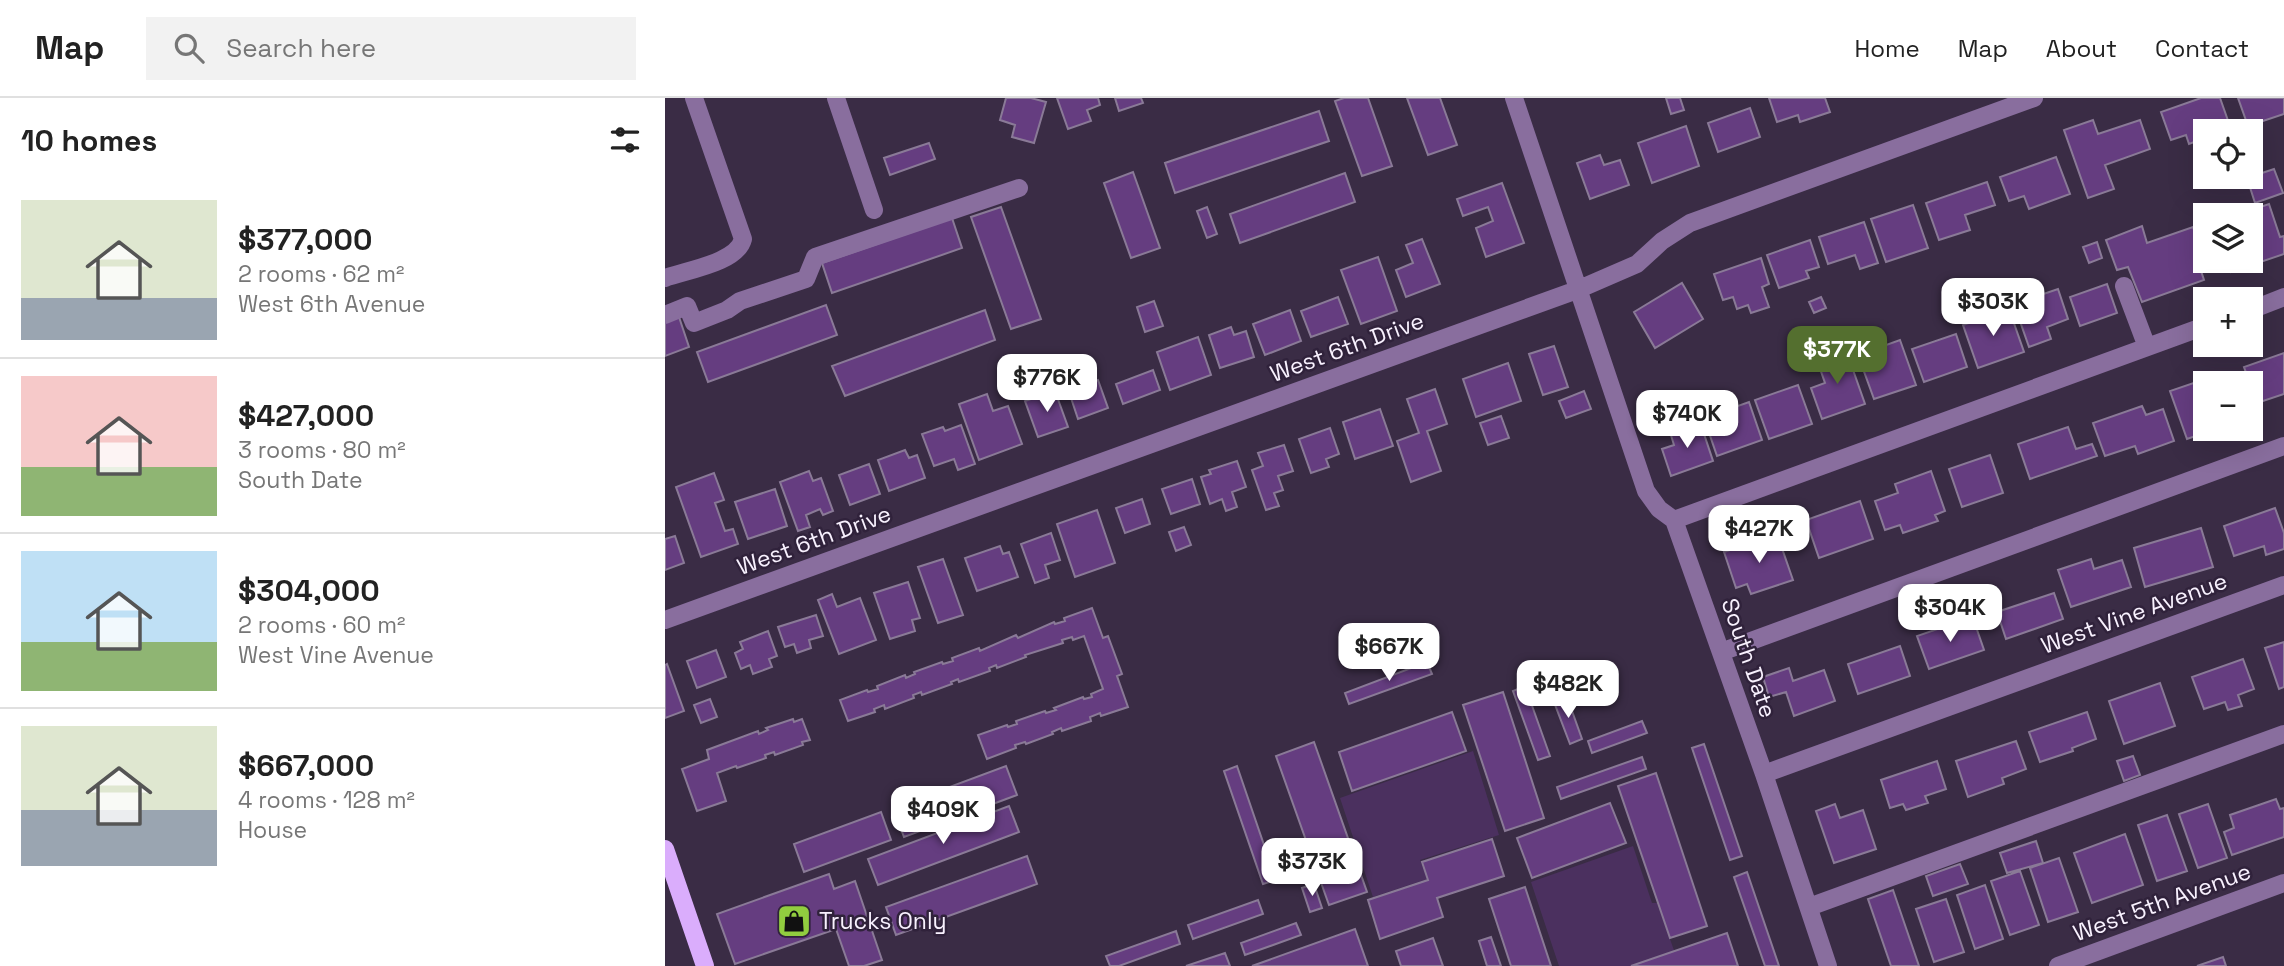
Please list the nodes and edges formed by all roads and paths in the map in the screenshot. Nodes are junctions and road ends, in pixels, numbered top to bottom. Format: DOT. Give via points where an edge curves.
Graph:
graph roads {
  1 [pos="694,98"];
  2 [pos="836,98"];
  3 [pos="1514,98"];
  4 [pos="2034,98"];
  5 [pos="1019,188"];
  6 [pos="874,210"];
  7 [pos="665,278"];
  8 [pos="2124,286"];
  9 [pos="1577,290"];
  10 [pos="2284,297"];
  11 [pos="2263,305"];
  12 [pos="665,315"];
  13 [pos="2193,330"];
  14 [pos="2147,347"];
  15 [pos="2284,446"];
  16 [pos="1674,520"];
  17 [pos="2284,584"];
  18 [pos="665,620"];
  19 [pos="1721,652"];
  20 [pos="2284,734"];
  21 [pos="1764,774"];
  22 [pos="665,849"];
  23 [pos="2284,883"];
  24 [pos="1809,907"];
  25 [pos="705,966"];
  26 [pos="1828,966"];
  27 [pos="2057,966"];
  1 -- 7 [label="street" via="743,239 741,248 729,257"];
  2 -- 6 [label="street"];
  3 -- 9 [label="street, South Date"];
  4 -- 9 [label="street, West 6th Drive" via="1690,222 1637,264"];
  5 -- 12 [label="street" via="815,257 806,279 740,301 694,323 687,306"];
  8 -- 14 [label="street"];
  9 -- 16 [label="street, South Date" via="1646,491"];
  9 -- 18 [label="street, West 6th Drive"];
  10 -- 11 [label="street"];
  13 -- 14 [label="street"];
  14 -- 16 [label="street"];
  15 -- 19 [label="street"];
  16 -- 19 [label="street, South Date"];
  17 -- 21 [label="street, West Vine Avenue"];
  19 -- 21 [label="street, South Date"];
  20 -- 24 [label="street"];
  21 -- 24 [label="street, South Date"];
  22 -- 25 [label="main road"];
  23 -- 27 [label="street, West 5th Avenue"];
  24 -- 26 [label="street, South Date"];
}
